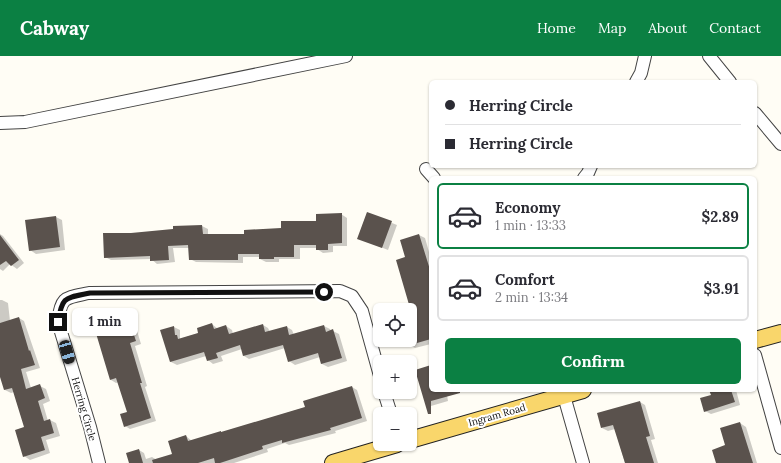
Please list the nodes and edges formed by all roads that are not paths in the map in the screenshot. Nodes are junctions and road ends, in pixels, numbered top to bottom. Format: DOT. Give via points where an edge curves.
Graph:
graph roads {
  1 [pos="346,56"];
  2 [pos="645,56"];
  3 [pos="709,56"];
  4 [pos="637,80"];
  5 [pos="728,80"];
  6 [pos="757,115"];
  7 [pos="0,123"];
  8 [pos="781,144"];
  9 [pos="781,332"];
  10 [pos="757,339"];
  11 [pos="374,355"];
  12 [pos="757,362"];
  13 [pos="577,392"];
  14 [pos="564,396"];
  15 [pos="417,438"];
  16 [pos="781,448"];
  17 [pos="373,451"];
  18 [pos="99,463"];
  19 [pos="333,463"];
  20 [pos="583,463"];
  1 -- 7 [label="street" via="25,122"];
  2 -- 4 [label="street"];
  3 -- 5 [label="street"];
  6 -- 8 [label="street"];
  9 -- 10 [label="main road"];
  11 -- 18 [label="street, Herring Circle" via="362,311 352,296 340,291 90,293 67,298 60,306 58,322"];
  12 -- 16 [label="street"];
  13 -- 14 [label="main road, Ingram Road"];
  14 -- 15 [label="main road, Ingram Road"];
  14 -- 20 [label="street"];
  17 -- 19 [label="main road"];
}
